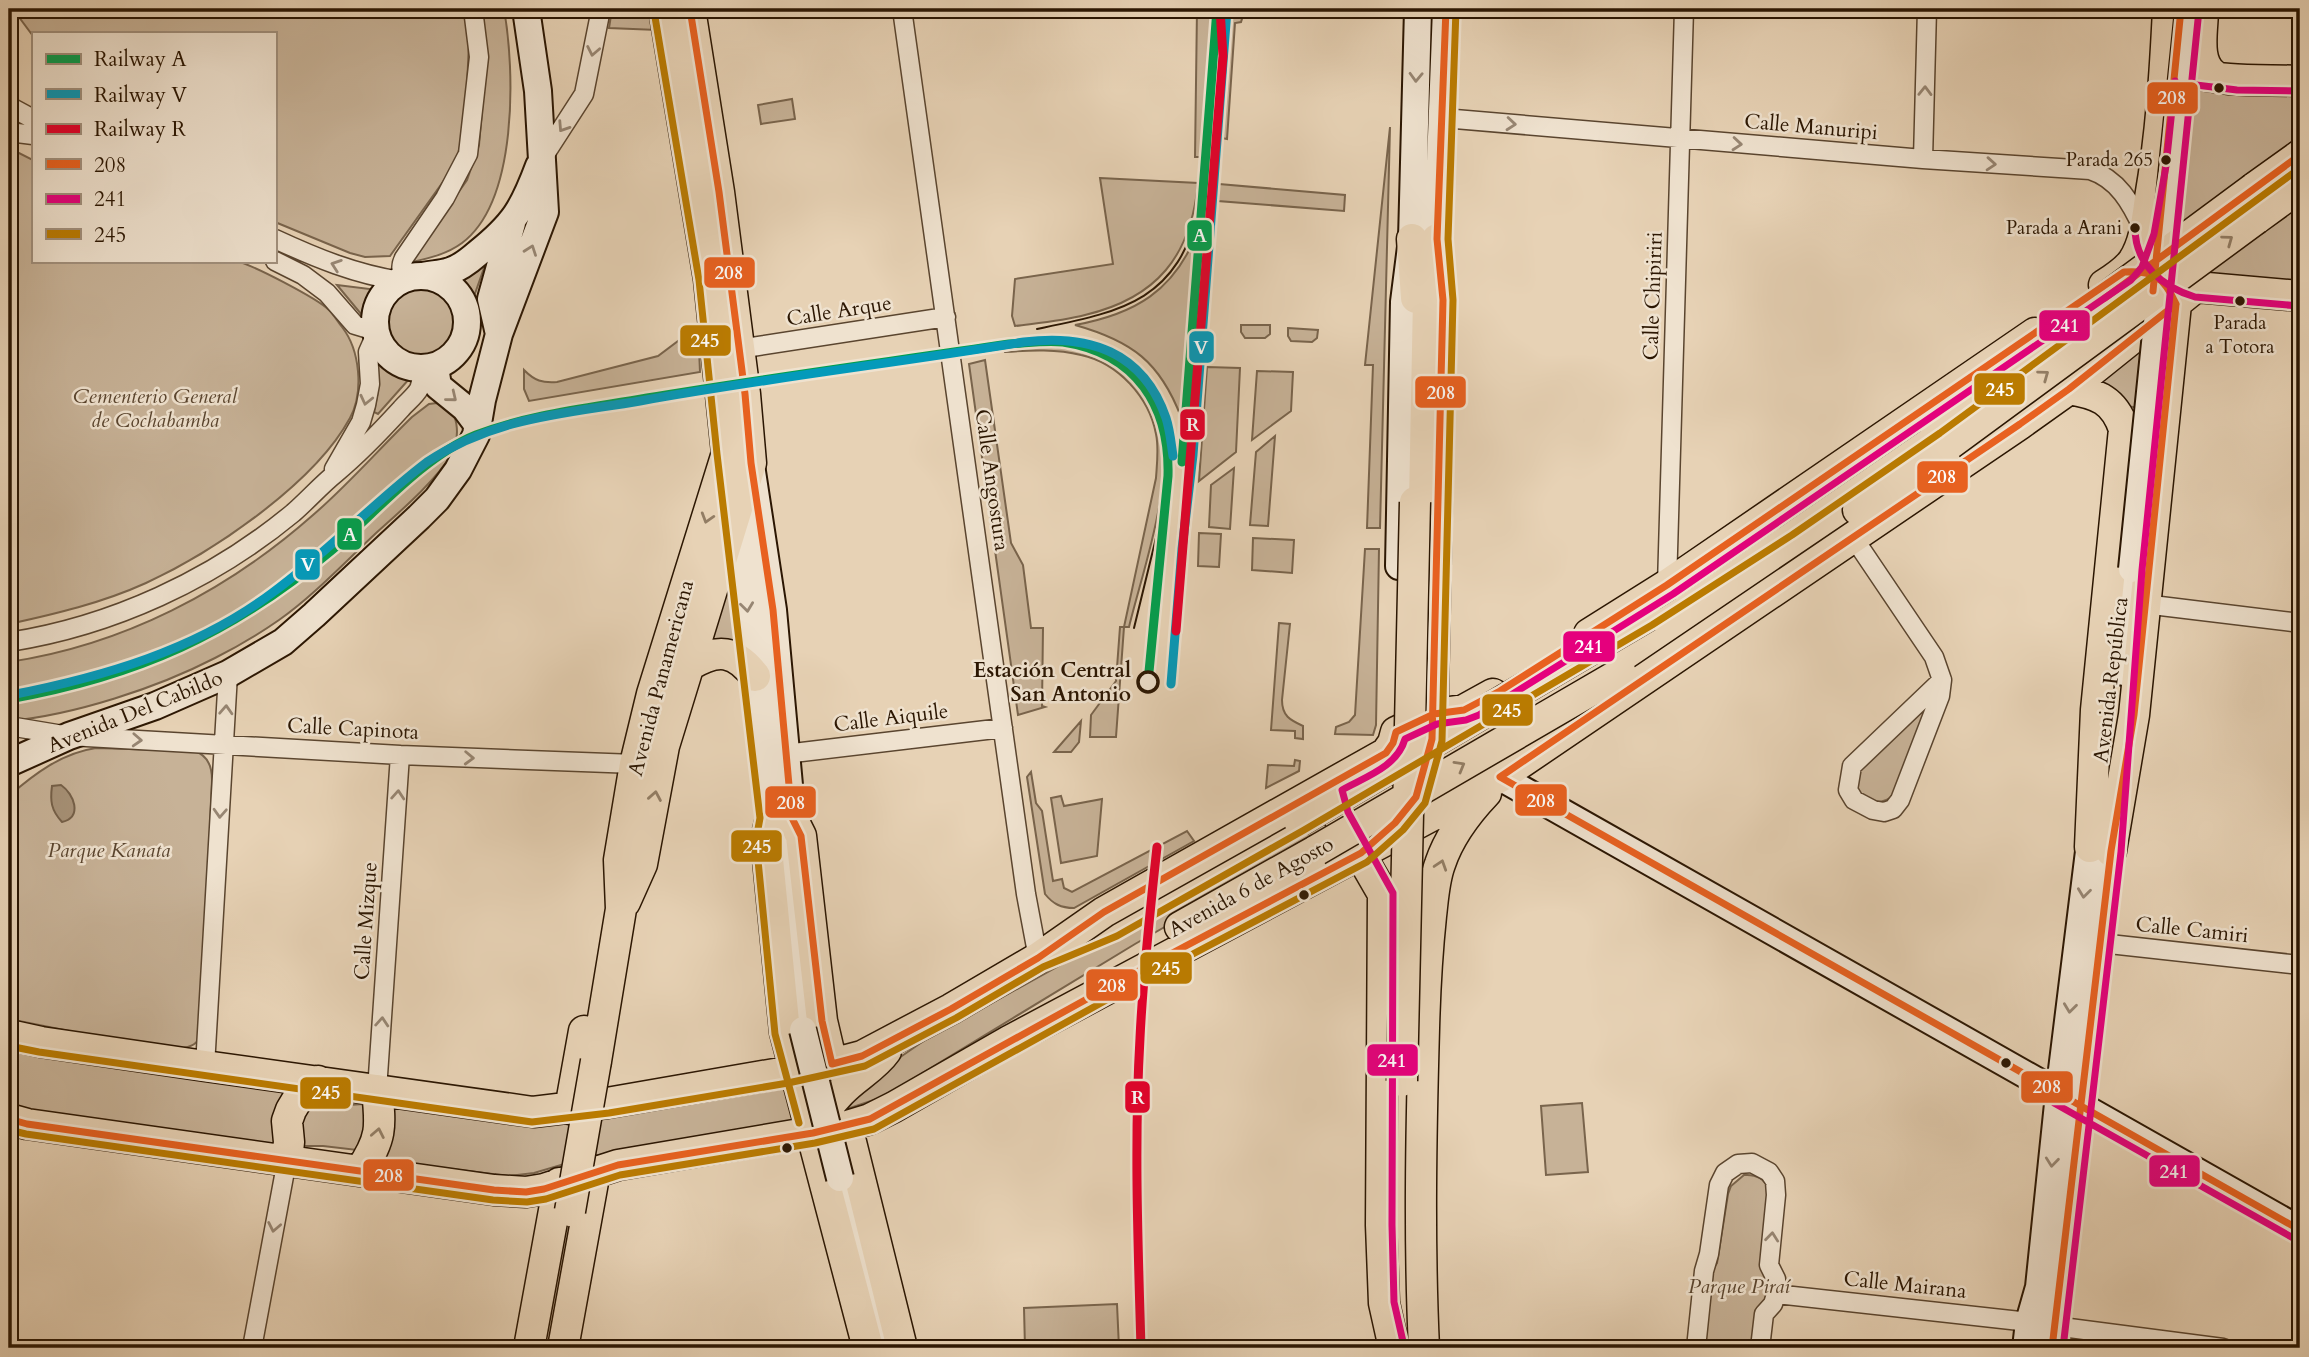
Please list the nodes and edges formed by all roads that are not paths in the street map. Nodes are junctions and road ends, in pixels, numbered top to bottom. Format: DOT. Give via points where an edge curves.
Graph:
graph roads {
  1 [pos="473,9"];
  2 [pos="526,9"];
  3 [pos="601,9"];
  4 [pos="664,9"];
  5 [pos="690,9"];
  6 [pos="902,9"];
  7 [pos="1418,9"];
  8 [pos="1446,9"];
  9 [pos="1684,9"];
  10 [pos="1927,9"];
  11 [pos="2168,9"];
  12 [pos="2181,9"];
  13 [pos="2189,9"];
  14 [pos="2203,9"];
  15 [pos="2214,75"];
  16 [pos="2165,80"];
  17 [pos="2300,81"];
  18 [pos="9,106"];
  19 [pos="32,118"];
  20 [pos="1443,118"];
  21 [pos="9,132"];
  22 [pos="32,135"];
  23 [pos="1680,139"];
  24 [pos="2300,155"];
  25 [pos="542,159"];
  26 [pos="1923,159"];
  27 [pos="2300,187"];
  28 [pos="512,223"];
  29 [pos="2144,232"];
  30 [pos="276,239"];
  31 [pos="1425,239"];
  32 [pos="276,262"];
  33 [pos="2124,272"];
  34 [pos="410,278"];
  35 [pos="2186,296"];
  36 [pos="2300,296"];
  37 [pos="467,311"];
  38 [pos="946,317"];
  39 [pos="375,332"];
  40 [pos="497,341"];
  41 [pos="739,349"];
  42 [pos="438,363"];
  43 [pos="2069,389"];
  44 [pos="477,424"];
  45 [pos="1942,435"];
  46 [pos="739,458"];
  47 [pos="327,481"];
  48 [pos="736,515"];
  49 [pos="1853,537"];
  50 [pos="2128,569"];
  51 [pos="1667,585"];
  52 [pos="2144,604"];
  53 [pos="2300,623"];
  54 [pos="9,642"];
  55 [pos="690,665"];
  56 [pos="228,674"];
  57 [pos="755,676"];
  58 [pos="1942,680"];
  59 [pos="1434,715"];
  60 [pos="9,726"];
  61 [pos="1003,728"];
  62 [pos="1396,732"];
  63 [pos="68,736"];
  64 [pos="225,745"];
  65 [pos="785,754"];
  66 [pos="400,755"];
  67 [pos="635,764"];
  68 [pos="12,768"];
  69 [pos="1500,777"];
  70 [pos="1330,785"];
  71 [pos="782,825"];
  72 [pos="2101,849"];
  73 [pos="1361,853"];
  74 [pos="631,862"];
  75 [pos="2089,942"];
  76 [pos="1038,958"];
  77 [pos="2300,965"];
  78 [pos="9,1035"];
  79 [pos="895,1040"];
  80 [pos="1002,1045"];
  81 [pos="832,1064"];
  82 [pos="205,1066"];
  83 [pos="796,1071"];
  84 [pos="1405,1081"];
  85 [pos="318,1082"];
  86 [pos="377,1090"];
  87 [pos="2069,1099"];
  88 [pos="607,1103"];
  89 [pos="570,1109"];
  90 [pos="10,1125"];
  91 [pos="847,1126"];
  92 [pos="813,1133"];
  93 [pos="287,1160"];
  94 [pos="360,1171"];
  95 [pos="595,1171"];
  96 [pos="559,1183"];
  97 [pos="2300,1230"];
  98 [pos="1776,1294"];
  99 [pos="2040,1336"];
  100 [pos="252,1348"];
  101 [pos="529,1348"];
  102 [pos="546,1348"];
  103 [pos="563,1348"];
  104 [pos="868,1348"];
  105 [pos="884,1348"];
  106 [pos="902,1348"];
  107 [pos="1396,1348"];
  108 [pos="1422,1348"];
  109 [pos="1696,1348"];
  110 [pos="1760,1348"];
  111 [pos="2222,1348"];
  1 -- 34 [label="street" via="479,57 468,155 404,258 402,274"];
  2 -- 25 [label="main road, Avenida Del Cabildo"];
  3 -- 25 [label="street, one-way" via="584,94"];
  4 -- 46 [label="main road"];
  5 -- 41 [label="main road"];
  6 -- 38 [label="street, Calle Angostura"];
  7 -- 31 [label="main road, one-way"];
  8 -- 20 [label="main road"];
  9 -- 23 [label="street, Calle Chipiriri"];
  26 -- 10 [label="street, one-way"];
  11 -- 16 [label="main road"];
  12 -- 50 [label="main road, Avenida República, bridge"];
  13 -- 50 [label="main road, Avenida República, bridge"];
  14 -- 15 [label="main road" via="2202,56 2204,66"];
  15 -- 16 [label="main road" via="2179,74"];
  15 -- 17 [label="main road"];
  16 -- 29 [label="main road"];
  18 -- 19 [label="street"];
  20 -- 23 [label="street, Calle Manuripi, one-way"];
  20 -- 31 [label="main road"];
  21 -- 22 [label="street"];
  23 -- 26 [label="street, Calle Manuripi, one-way"];
  23 -- 51 [label="street, Calle Chipiriri"];
  24 -- 45 [label="main road, Avenida 6 de Agosto, bridge"];
  25 -- 28 [label="main road"];
  40 -- 25 [label="main road, Avenida Del Cabildo, one-way" via="545,212"];
  26 -- 29 [label="street, Calle Manuripi, one-way" via="2103,174 2128,200"];
  45 -- 27 [label="main road, Avenida 6 de Agosto, one-way, bridge"];
  28 -- 34 [label="main road" via="457,268"];
  28 -- 40 [label="main road" via="491,299"];
  29 -- 33 [label="main road, Avenida 6 de Agosto" via="2133,262"];
  29 -- 35 [label="main road" via="2151,254"];
  34 -- 30 [label="street, one-way" via="377,277 335,265"];
  31 -- 59 [label="main road" via="1443,300"];
  31 -- 62 [label="main road" via="1404,302"];
  31 -- 84 [label="main road, bridge" via="1416,299 1419,502"];
  32 -- 39 [label="street" via="327,293 355,325"];
  33 -- 35 [label="main road" via="2154,274"];
  33 -- 51 [label="main road, Avenida 6 de Agosto"];
  34 -- 37 [label="main road" via="446,283"];
  34 -- 39 [label="main road" via="382,296"];
  35 -- 36 [label="main road"];
  35 -- 43 [label="main road, Avenida 6 de Agosto"];
  35 -- 52 [label="main road"];
  37 -- 40 [label="main road"];
  37 -- 42 [label="main road" via="466,335"];
  38 -- 41 [label="street, Calle Arque"];
  38 -- 61 [label="street, Calle Angostura"];
  39 -- 42 [label="main road" via="392,359 412,368"];
  39 -- 47 [label="street, one-way" via="368,352 370,384 360,422"];
  40 -- 42 [label="main road"];
  40 -- 44 [label="main road, Avenida Del Cabildo"];
  41 -- 46 [label="main road"];
  42 -- 44 [label="main road, one-way" via="438,386 466,408"];
  42 -- 47 [label="street" via="365,449"];
  43 -- 49 [label="main road, Avenida 6 de Agosto"];
  43 -- 72 [label="main road" via="2098,395 2119,415 2124,429 2096,710"];
  44 -- 56 [label="main road, Avenida Del Cabildo" via="468,454 437,499 283,642"];
  45 -- 76 [label="main road, Avenida 6 de Agosto, bridge" via="1299,821 1112,927"];
  80 -- 45 [label="main road, Avenida 6 de Agosto, one-way, bridge" via="1065,994 1621,673 1868,503"];
  46 -- 48 [label="main road, Avenida Panamericana"];
  46 -- 65 [label="main road" via="773,610"];
  46 -- 67 [label="main road, Avenida Panamericana, one-way" via="652,694"];
  47 -- 54 [label="street" via="253,543 169,592 86,625"];
  48 -- 55 [label="main road, Avenida Panamericana"];
  48 -- 57 [label="main road, one-way"];
  49 -- 58 [label="street" via="1934,657"];
  49 -- 69 [label="main road, Avenida 6 de Agosto"];
  50 -- 72 [label="main road, Avenida República"];
  51 -- 59 [label="main road, Avenida 6 de Agosto" via="1473,706"];
  52 -- 53 [label="street"];
  52 -- 72 [label="main road" via="2134,715"];
  55 -- 57 [label="main road" via="705,655 720,653 737,657"];
  74 -- 55 [label="main road, Avenida Panamericana, one-way"];
  56 -- 63 [label="main road, Avenida Del Cabildo"];
  64 -- 56 [label="street, one-way"];
  57 -- 71 [label="main road"];
  58 -- 58 [label="street" via="1852,766 1848,790 1854,800 1872,810 1894,809 1940,696"];
  59 -- 62 [label="main road, Avenida 6 de Agosto"];
  59 -- 73 [label="main road" via="1416,797"];
  60 -- 63 [label="street, Calle Capinota"];
  61 -- 65 [label="street, Calle Aiquile"];
  61 -- 76 [label="street, Calle Angostura"];
  62 -- 70 [label="main road, Avenida 6 de Agosto" via="1386,752"];
  63 -- 64 [label="street, Calle Capinota, one-way"];
  63 -- 68 [label="main road, Avenida Del Cabildo"];
  64 -- 66 [label="street, Calle Capinota"];
  64 -- 82 [label="street, one-way"];
  65 -- 71 [label="main road"];
  66 -- 67 [label="street, Calle Capinota, one-way"];
  86 -- 66 [label="street, Calle Mizque, one-way"];
  67 -- 74 [label="main road, Avenida Panamericana"];
  69 -- 73 [label="main road, Avenida 6 de Agosto"];
  69 -- 87 [label="main road"];
  108 -- 69 [label="main road, one-way" via="1423,1076 1433,892 1452,836"];
  70 -- 73 [label="main road" via="1338,816"];
  70 -- 76 [label="main road, Avenida 6 de Agosto" via="1104,912"];
  71 -- 81 [label="main road" via="801,836 822,1021"];
  71 -- 83 [label="main road" via="766,839 785,1032"];
  71 -- 105 [label="main road, bridge" via="803,1030"];
  72 -- 75 [label="main road, Avenida República"];
  73 -- 80 [label="main road, Avenida 6 de Agosto"];
  73 -- 107 [label="main road" via="1383,894 1381,1225 1384,1303"];
  74 -- 88 [label="main road" via="644,891"];
  74 -- 89 [label="main road" via="609,888"];
  74 -- 102 [label="main road, Avenida Panamericana, bridge"];
  75 -- 77 [label="street, Calle Camiri"];
  75 -- 87 [label="main road, Avenida República"];
  76 -- 79 [label="main road, Avenida 6 de Agosto"];
  78 -- 82 [label="main road, Avenida 6 de Agosto"];
  79 -- 81 [label="main road, Avenida 6 de Agosto"];
  79 -- 92 [label="main road" via="842,1091"];
  80 -- 91 [label="main road, Avenida 6 de Agosto" via="894,1107"];
  81 -- 83 [label="main road, Avenida 6 de Agosto"];
  82 -- 85 [label="main road, Avenida 6 de Agosto"];
  83 -- 88 [label="main road, Avenida 6 de Agosto"];
  83 -- 92 [label="main road"];
  84 -- 107 [label="main road" via="1396,1238"];
  84 -- 108 [label="main road" via="1405,1239 1410,1301"];
  85 -- 86 [label="main road, Avenida 6 de Agosto"];
  85 -- 93 [label="main road" via="291,1110"];
  86 -- 89 [label="main road, Avenida 6 de Agosto" via="533,1112"];
  94 -- 86 [label="main road, one-way" via="380,1133"];
  87 -- 97 [label="main road"];
  87 -- 99 [label="main road, Avenida República"];
  88 -- 89 [label="main road, Avenida 6 de Agosto"];
  90 -- 93 [label="main road, Avenida 6 de Agosto"];
  91 -- 92 [label="main road, Avenida 6 de Agosto"];
  91 -- 106 [label="main road"];
  92 -- 95 [label="main road, Avenida 6 de Agosto"];
  92 -- 104 [label="main road"];
  93 -- 94 [label="main road, Avenida 6 de Agosto"];
  93 -- 100 [label="street, one-way"];
  94 -- 96 [label="main road, Avenida 6 de Agosto" via="526,1192"];
  95 -- 96 [label="main road, Avenida 6 de Agosto"];
  95 -- 103 [label="main road"];
  96 -- 101 [label="main road"];
  98 -- 99 [label="street, Calle Mairana"];
  98 -- 109 [label="street, one-way" via="1776,1279 1769,1265 1776,1181 1760,1166 1738,1164 1718,1185"];
  98 -- 110 [label="street" via="1764,1314"];
  99 -- 111 [label="street, Calle Mairana"];
}
